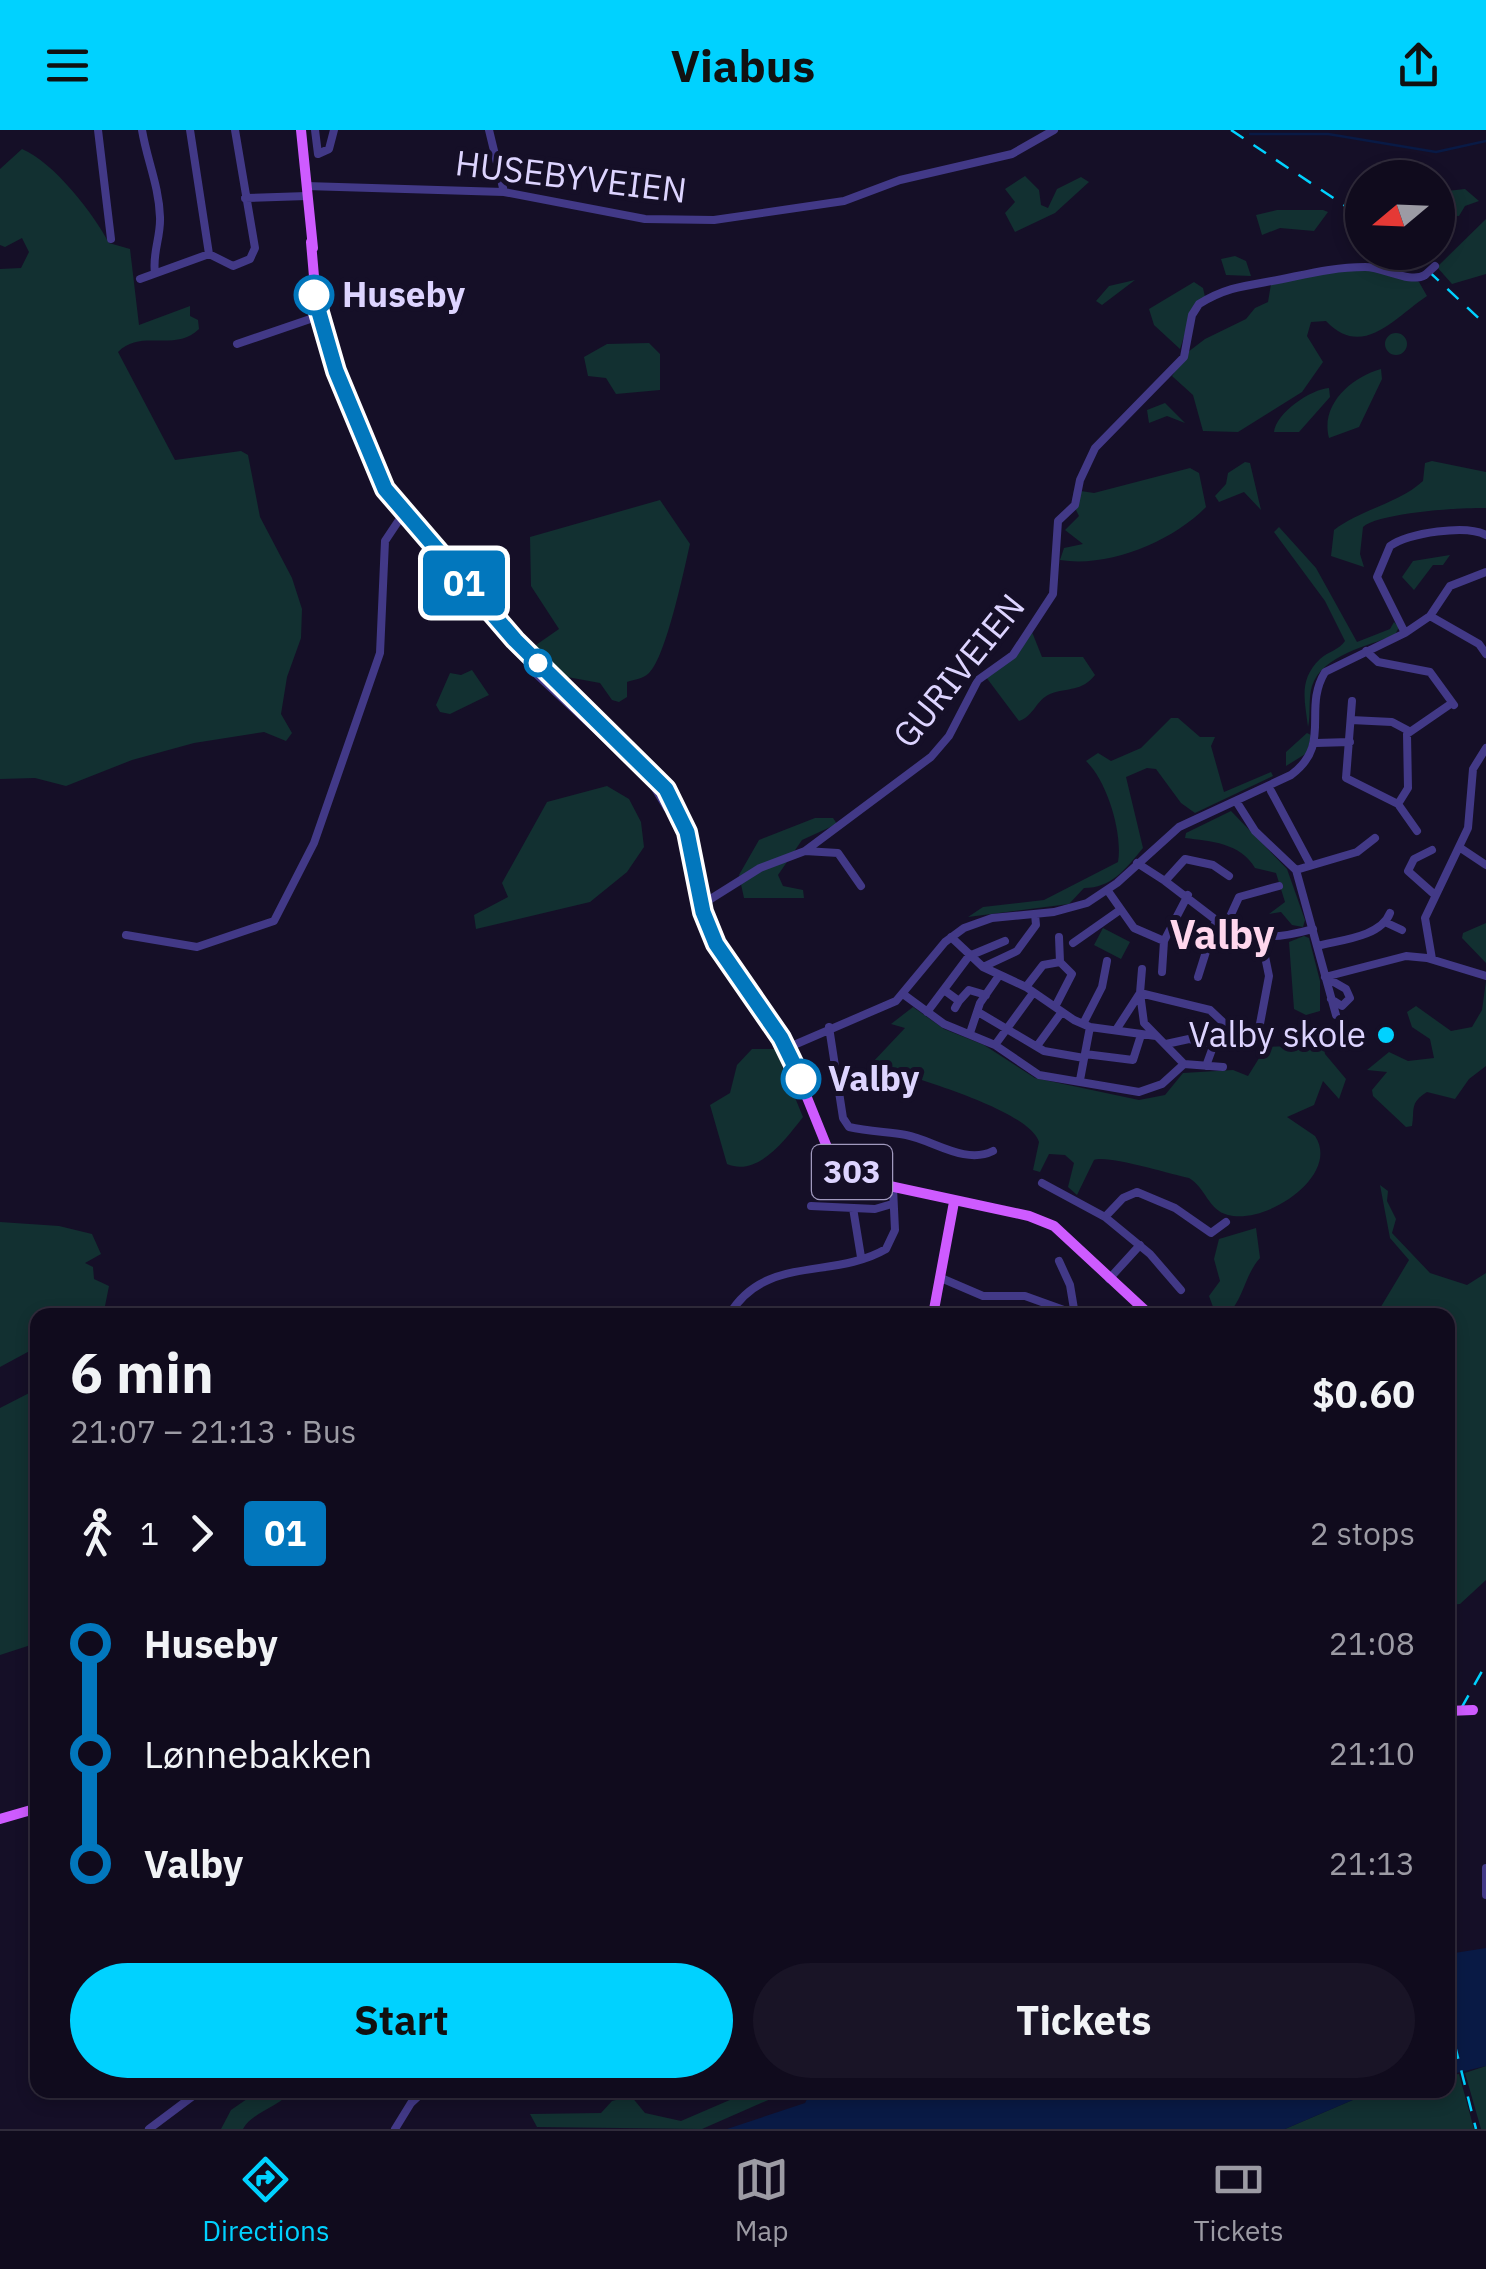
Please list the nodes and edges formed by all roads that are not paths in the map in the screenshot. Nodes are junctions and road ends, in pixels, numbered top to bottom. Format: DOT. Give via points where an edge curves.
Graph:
graph roads {
  1 [pos="98,130"];
  2 [pos="142,130"];
  3 [pos="190,130"];
  4 [pos="235,130"];
  5 [pos="301,130"];
  6 [pos="315,130"];
  7 [pos="334,130"];
  8 [pos="489,130"];
  9 [pos="1054,130"];
  10 [pos="306,191"];
  11 [pos="504,192"];
  12 [pos="245,198"];
  13 [pos="111,239"];
  14 [pos="208,254"];
  15 [pos="1345,268"];
  16 [pos="1381,270"];
  17 [pos="1431,270"];
  18 [pos="156,273"];
  19 [pos="140,279"];
  20 [pos="319,316"];
  21 [pos="237,344"];
  22 [pos="403,514"];
  23 [pos="1486,535"];
  24 [pos="1486,572"];
  25 [pos="1430,616"];
  26 [pos="1406,634"];
  27 [pos="1483,642"];
  28 [pos="1366,651"];
  29 [pos="1486,654"];
  30 [pos="1352,701"];
  31 [pos="1351,720"];
  32 [pos="1409,730"];
  33 [pos="1350,742"];
  34 [pos="1316,743"];
  35 [pos="1486,748"];
  36 [pos="1270,791"];
  37 [pos="1236,800"];
  38 [pos="1398,804"];
  39 [pos="1417,832"];
  40 [pos="1375,838"];
  41 [pos="1459,847"];
  42 [pos="1432,850"];
  43 [pos="805,851"];
  44 [pos="1137,863"];
  45 [pos="1310,864"];
  46 [pos="1486,865"];
  47 [pos="1296,870"];
  48 [pos="1230,876"];
  49 [pos="1165,881"];
  50 [pos="861,886"];
  51 [pos="1279,886"];
  52 [pos="1108,891"];
  53 [pos="1188,895"];
  54 [pos="1435,895"];
  55 [pos="702,905"];
  56 [pos="1120,910"];
  57 [pos="1390,912"];
  58 [pos="1035,914"];
  59 [pos="1386,922"];
  60 [pos="1313,929"];
  61 [pos="1402,930"];
  62 [pos="126,935"];
  63 [pos="1260,936"];
  64 [pos="950,937"];
  65 [pos="1059,937"];
  66 [pos="1004,941"];
  67 [pos="1164,941"];
  68 [pos="1073,944"];
  69 [pos="1317,946"];
  70 [pos="969,956"];
  71 [pos="1432,959"];
  72 [pos="1107,961"];
  73 [pos="1060,962"];
  74 [pos="982,967"];
  75 [pos="1142,969"];
  76 [pos="1162,972"];
  77 [pos="1486,976"];
  78 [pos="998,977"];
  79 [pos="1198,977"];
  80 [pos="1325,977"];
  81 [pos="944,990"];
  82 [pos="1030,990"];
  83 [pos="1140,993"];
  84 [pos="903,994"];
  85 [pos="986,995"];
  86 [pos="1331,999"];
  87 [pos="1058,1010"];
  88 [pos="927,1012"];
  89 [pos="978,1012"];
  90 [pos="1336,1015"];
  91 [pos="1008,1026"];
  92 [pos="1086,1026"];
  93 [pos="829,1028"];
  94 [pos="1116,1030"];
  95 [pos="970,1033"];
  96 [pos="1140,1035"];
  97 [pos="1156,1036"];
  98 [pos="1241,1038"];
  99 [pos="1166,1044"];
  100 [pos="1214,1044"];
  101 [pos="995,1046"];
  102 [pos="1037,1046"];
  103 [pos="787,1048"];
  104 [pos="1085,1056"];
  105 [pos="1184,1064"];
  106 [pos="1206,1066"];
  107 [pos="1222,1067"];
  108 [pos="1080,1080"];
  109 [pos="993,1151"];
  110 [pos="1042,1184"];
  111 [pos="894,1188"];
  112 [pos="954,1202"];
  113 [pos="892,1204"];
  114 [pos="810,1206"];
  115 [pos="852,1208"];
  116 [pos="1105,1217"];
  117 [pos="1226,1222"];
  118 [pos="1140,1245"];
  119 [pos="861,1257"];
  120 [pos="1059,1261"];
  121 [pos="940,1278"];
  122 [pos="1109,1278"];
  123 [pos="1181,1290"];
  124 [pos="734,1308"];
  125 [pos="934,1308"];
  126 [pos="1058,1308"];
  127 [pos="1074,1308"];
  128 [pos="1142,1308"];
  129 [pos="1486,1710"];
  130 [pos="1455,1711"];
  131 [pos="30,1811"];
  132 [pos="0,1820"];
  133 [pos="1486,1868"];
  134 [pos="1486,1895"];
  135 [pos="188,2098"];
  136 [pos="416,2098"];
  137 [pos="149,2129"];
  138 [pos="395,2129"];
  1 -- 13 [label="street"];
  2 -- 18 [label="street" via="156,172"];
  3 -- 14 [label="street"];
  4 -- 12 [label="street"];
  5 -- 10 [label="main road, 303"];
  6 -- 7 [label="street" via="318,154 329,149"];
  8 -- 11 [label="street"];
  9 -- 11 [label="street, HUSEBYVEIEN" via="993,160 900,180 844,202 761,216 644,219"];
  10 -- 11 [label="street, HUSEBYVEIEN"];
  10 -- 12 [label="street, HUSEBYVEIEN"];
  10 -- 20 [label="main road, 303"];
  12 -- 14 [label="street" via="250,259 233,266"];
  14 -- 18 [label="street"];
  15 -- 43 [label="street, GURIVEIEN, bridge" via="1244,282 1199,304 1179,363 1091,453 1075,506 1058,521 1053,594 1018,649 978,680 931,757"];
  16 -- 17 [label="street, GURIVEIEN, bridge" via="1415,279"];
  18 -- 19 [label="street"];
  20 -- 21 [label="street"];
  20 -- 22 [label="main road, 303" via="372,462"];
  22 -- 55 [label="main road, 303" via="540,664 648,767 682,818"];
  22 -- 62 [label="street" via="385,541 380,653 314,843 274,920 196,947"];
  23 -- 26 [label="street" via="1428,535 1390,546 1377,577"];
  24 -- 25 [label="street" via="1450,586"];
  25 -- 26 [label="street"];
  25 -- 27 [label="street"];
  26 -- 28 [label="street"];
  27 -- 29 [label="street"];
  28 -- 32 [label="street" via="1378,662 1430,672 1454,704"];
  28 -- 34 [label="street" via="1325,672 1317,686"];
  30 -- 31 [label="street"];
  31 -- 32 [label="street"];
  31 -- 33 [label="street"];
  32 -- 38 [label="street" via="1408,788"];
  33 -- 34 [label="street"];
  33 -- 38 [label="street" via="1349,782"];
  34 -- 37 [label="street" via="1306,764 1291,775"];
  35 -- 41 [label="street" via="1473,770 1471,819"];
  36 -- 45 [label="street"];
  37 -- 44 [label="street" via="1180,827"];
  37 -- 47 [label="street" via="1255,831"];
  38 -- 39 [label="street"];
  40 -- 45 [label="street" via="1360,855"];
  41 -- 46 [label="street"];
  41 -- 54 [label="street"];
  42 -- 54 [label="street" via="1414,859 1408,871"];
  43 -- 50 [label="street" via="838,853"];
  43 -- 55 [label="street, GURIVEIEN" via="760,868"];
  44 -- 49 [label="street"];
  44 -- 52 [label="street"];
  45 -- 47 [label="street"];
  47 -- 60 [label="street"];
  48 -- 49 [label="street" via="1185,859"];
  49 -- 53 [label="street"];
  51 -- 63 [label="street" via="1239,897 1228,914 1233,925"];
  52 -- 56 [label="street"];
  52 -- 58 [label="street" via="1070,909"];
  53 -- 67 [label="street"];
  53 -- 79 [label="street" via="1216,920"];
  54 -- 71 [label="street" via="1425,918"];
  55 -- 103 [label="main road, 303" via="722,956"];
  56 -- 67 [label="street" via="1134,928"];
  56 -- 68 [label="street"];
  57 -- 59 [label="street"];
  58 -- 64 [label="street" via="985,920"];
  58 -- 74 [label="street" via="1036,925 1016,951"];
  59 -- 61 [label="street"];
  59 -- 69 [label="street"];
  60 -- 63 [label="street"];
  60 -- 69 [label="street"];
  63 -- 98 [label="street" via="1269,976 1263,1015 1252,1036"];
  64 -- 70 [label="street"];
  64 -- 84 [label="street"];
  65 -- 73 [label="street"];
  66 -- 70 [label="street"];
  67 -- 76 [label="street"];
  69 -- 80 [label="street"];
  70 -- 74 [label="street"];
  70 -- 81 [label="street"];
  71 -- 77 [label="street"];
  71 -- 80 [label="street" via="1406,956"];
  72 -- 92 [label="street"];
  73 -- 82 [label="street" via="1043,965"];
  73 -- 87 [label="street" via="1072,974"];
  74 -- 78 [label="street"];
  75 -- 83 [label="street"];
  78 -- 82 [label="street"];
  78 -- 85 [label="street"];
  80 -- 86 [label="street"];
  80 -- 86 [label="street" via="1350,998 1342,1006"];
  81 -- 85 [label="street" via="957,1004 969,990"];
  81 -- 88 [label="street"];
  82 -- 87 [label="street"];
  82 -- 91 [label="street"];
  83 -- 94 [label="street"];
  83 -- 97 [label="street" via="1142,1017"];
  83 -- 98 [label="street" via="1210,1010"];
  84 -- 88 [label="street"];
  84 -- 93 [label="street" via="884,1009"];
  85 -- 89 [label="street"];
  86 -- 90 [label="street"];
  87 -- 92 [label="street"];
  87 -- 102 [label="street"];
  88 -- 95 [label="street"];
  89 -- 91 [label="street"];
  89 -- 95 [label="street"];
  91 -- 101 [label="street"];
  91 -- 102 [label="street"];
  92 -- 94 [label="street"];
  92 -- 104 [label="street"];
  93 -- 103 [label="street"];
  93 -- 109 [label="street" via="848,1127 916,1137 949,1150"];
  94 -- 96 [label="street"];
  95 -- 101 [label="street"];
  96 -- 97 [label="street"];
  96 -- 104 [label="street" via="1133,1060"];
  97 -- 99 [label="street"];
  98 -- 100 [label="street" via="1231,1048"];
  99 -- 100 [label="street"];
  99 -- 105 [label="street"];
  100 -- 106 [label="street"];
  101 -- 108 [label="street" via="1038,1075"];
  102 -- 104 [label="street"];
  103 -- 111 [label="main road, 303" via="830,1152 852,1172"];
  104 -- 108 [label="street"];
  105 -- 106 [label="street"];
  105 -- 108 [label="street" via="1146,1091"];
  106 -- 107 [label="street"];
  110 -- 116 [label="street"];
  111 -- 112 [label="main road, 303"];
  111 -- 113 [label="street"];
  112 -- 121 [label="main road"];
  112 -- 122 [label="main road, 303" via="1047,1222"];
  113 -- 115 [label="street"];
  113 -- 119 [label="street" via="890,1244"];
  114 -- 115 [label="street"];
  115 -- 119 [label="street"];
  116 -- 117 [label="street" via="1137,1192 1211,1233"];
  116 -- 118 [label="street"];
  118 -- 122 [label="street"];
  118 -- 123 [label="street"];
  119 -- 124 [label="street" via="776,1274 744,1293"];
  120 -- 127 [label="street"];
  121 -- 125 [label="main road"];
  121 -- 126 [label="street" via="984,1296 1025,1296"];
  122 -- 128 [label="main road, 303"];
  129 -- 130 [label="main road, bridge"];
  131 -- 132 [label="main road"];
  133 -- 134 [label="street"];
  135 -- 137 [label="street"];
  136 -- 138 [label="street"];
}
